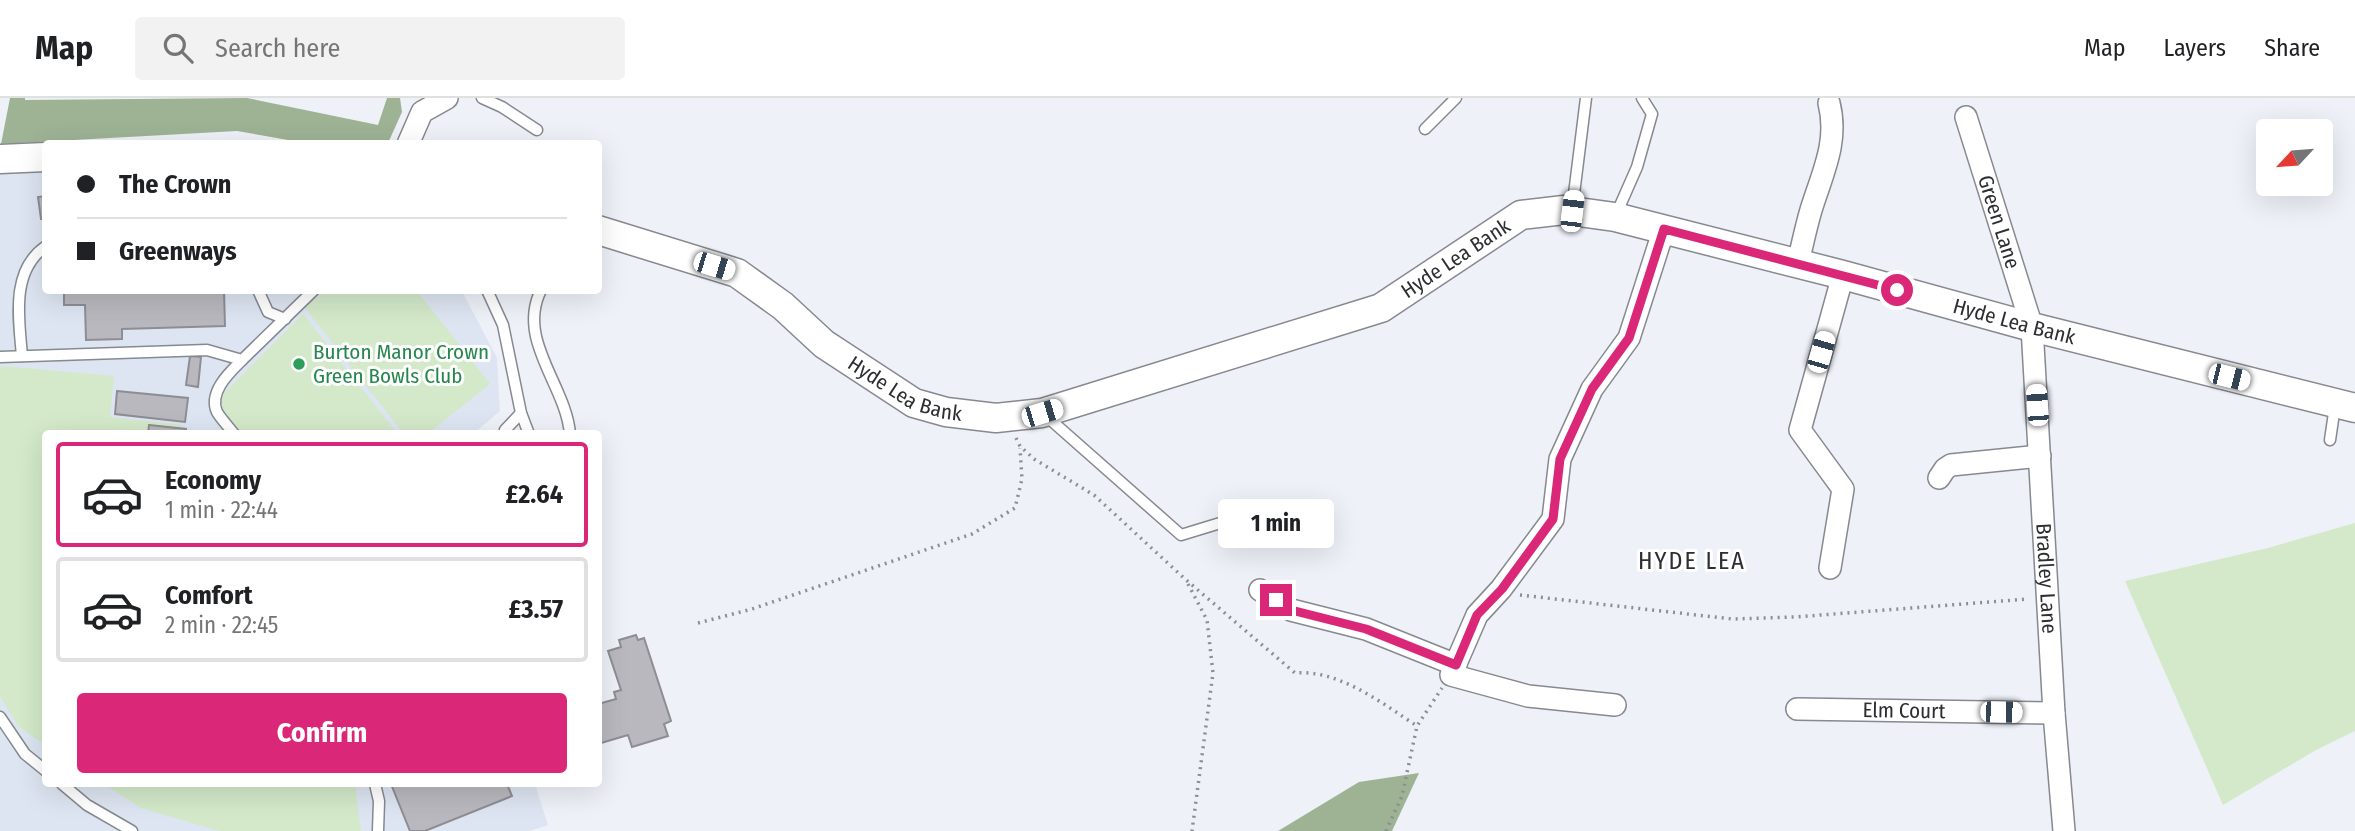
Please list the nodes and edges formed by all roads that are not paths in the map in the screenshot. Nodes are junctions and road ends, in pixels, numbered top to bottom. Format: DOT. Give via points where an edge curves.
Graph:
graph roads {
  1 [pos="447,98"];
  2 [pos="482,98"];
  3 [pos="1456,98"];
  4 [pos="1586,98"];
  5 [pos="1642,98"];
  6 [pos="1829,103"];
  7 [pos="1966,117"];
  8 [pos="1425,129"];
  9 [pos="537,130"];
  10 [pos="410,140"];
  11 [pos="42,157"];
  12 [pos="0,159"];
  13 [pos="1572,211"];
  14 [pos="1615,217"];
  15 [pos="1664,229"];
  16 [pos="602,231"];
  17 [pos="42,250"];
  18 [pos="1798,263"];
  19 [pos="1843,275"];
  20 [pos="260,294"];
  21 [pos="310,294"];
  22 [pos="489,294"];
  23 [pos="540,294"];
  24 [pos="285,319"];
  25 [pos="2032,327"];
  26 [pos="22,356"];
  27 [pos="0,357"];
  28 [pos="242,360"];
  29 [pos="2345,405"];
  30 [pos="521,413"];
  31 [pos="1042,413"];
  32 [pos="231,430"];
  33 [pos="505,430"];
  34 [pos="527,430"];
  35 [pos="570,430"];
  36 [pos="2330,440"];
  37 [pos="2040,456"];
  38 [pos="1939,478"];
  39 [pos="1276,506"];
  40 [pos="1830,568"];
  41 [pos="1260,590"];
  42 [pos="1454,670"];
  43 [pos="1615,705"];
  44 [pos="1797,709"];
  45 [pos="2054,713"];
  46 [pos="0,717"];
  47 [pos="42,768"];
  48 [pos="66,787"];
  49 [pos="376,787"];
  50 [pos="132,831"];
  51 [pos="378,831"];
  52 [pos="2064,831"];
  1 -- 10 [label="street" via="422,112"];
  2 -- 9 [label="lane"];
  3 -- 8 [label="lane"];
  4 -- 13 [label="lane"];
  5 -- 14 [label="lane" via="1652,114 1637,167"];
  6 -- 18 [label="street" via="1832,143"];
  7 -- 25 [label="street, Green Lane"];
  11 -- 12 [label="street"];
  13 -- 14 [label="street, Hyde Lea Bank"];
  13 -- 31 [label="street, Hyde Lea Bank" via="1521,215 1381,308"];
  14 -- 15 [label="street, Hyde Lea Bank"];
  15 -- 18 [label="street, Hyde Lea Bank"];
  15 -- 42 [label="street" via="1629,338 1592,389 1560,459 1553,519 1477,615"];
  16 -- 31 [label="street, Hyde Lea Bank" via="737,273 783,306 824,344 914,403 946,412 1007,418"];
  17 -- 26 [label="lane" via="25,268 18,302"];
  18 -- 19 [label="street, Hyde Lea Bank"];
  19 -- 25 [label="street, Hyde Lea Bank"];
  19 -- 40 [label="street" via="1800,430 1843,489"];
  20 -- 24 [label="lane" via="268,312"];
  21 -- 24 [label="lane"];
  22 -- 30 [label="lane" via="503,325"];
  23 -- 35 [label="lane" via="533,318 536,340 569,415"];
  24 -- 28 [label="lane"];
  25 -- 29 [label="street, Hyde Lea Bank"];
  25 -- 37 [label="street, Bradley Lane"];
  26 -- 27 [label="lane"];
  26 -- 28 [label="lane" via="207,350"];
  28 -- 32 [label="lane" via="222,382 216,397 216,410"];
  29 -- 36 [label="lane"];
  30 -- 33 [label="lane"];
  30 -- 34 [label="lane"];
  31 -- 39 [label="lane" via="1181,535"];
  37 -- 38 [label="street" via="1951,465"];
  37 -- 45 [label="street, Bradley Lane"];
  41 -- 42 [label="street" via="1291,610 1366,629"];
  42 -- 43 [label="street" via="1528,696"];
  44 -- 45 [label="street, Elm Court"];
  45 -- 52 [label="street, Bradley Lane"];
  46 -- 47 [label="lane" via="25,754"];
  48 -- 50 [label="lane"];
  49 -- 51 [label="lane"];
}
